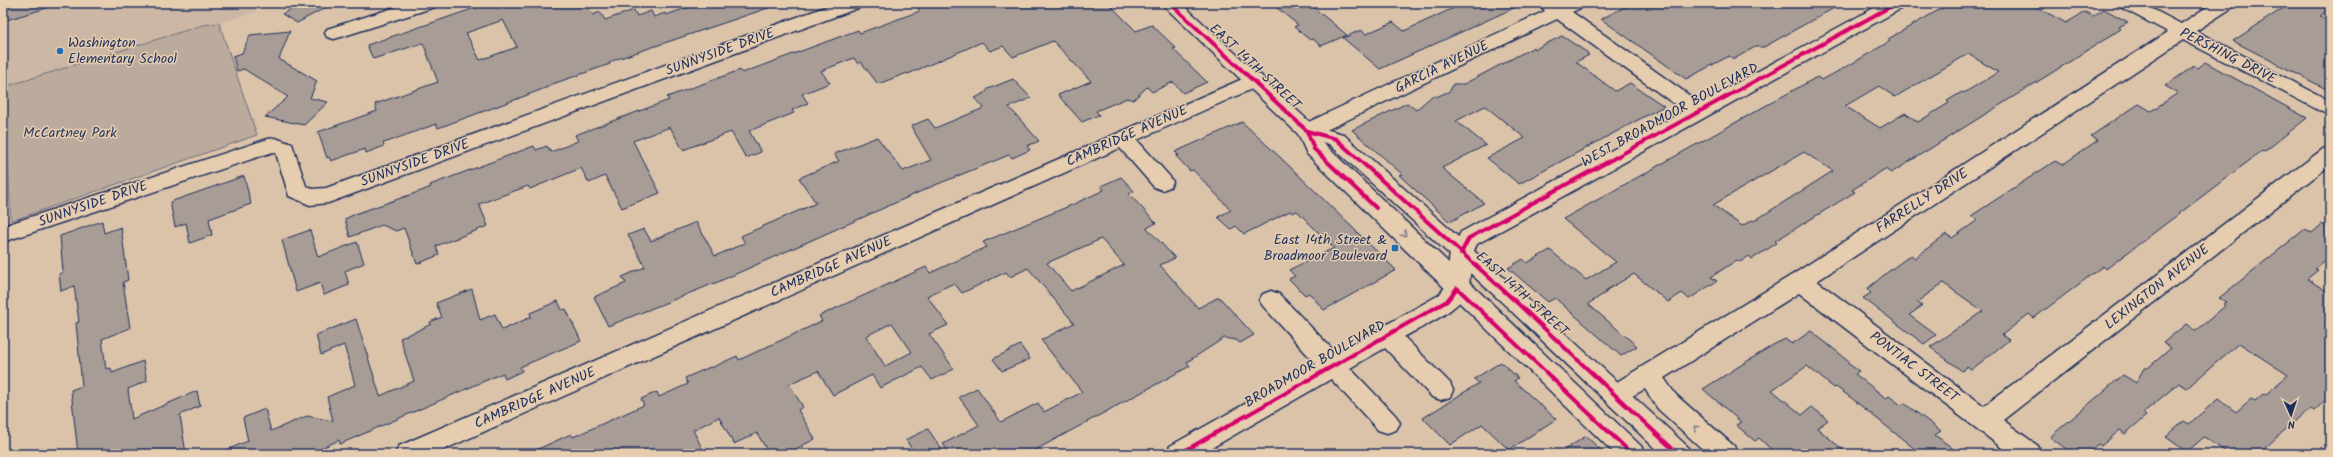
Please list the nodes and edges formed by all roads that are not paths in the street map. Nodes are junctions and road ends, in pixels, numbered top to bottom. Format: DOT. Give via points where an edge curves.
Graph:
graph roads {
  1 [pos="428,3"];
  2 [pos="854,3"];
  3 [pos="1576,3"];
  4 [pos="1897,3"];
  5 [pos="2127,3"];
  6 [pos="2226,3"];
  7 [pos="1172,4"];
  8 [pos="1552,7"];
  9 [pos="2182,32"];
  10 [pos="334,34"];
  11 [pos="1254,80"];
  12 [pos="2330,109"];
  13 [pos="1699,112"];
  14 [pos="1308,131"];
  15 [pos="1123,138"];
  16 [pos="2330,154"];
  17 [pos="1162,182"];
  18 [pos="3,234"];
  19 [pos="1461,253"];
  20 [pos="1800,281"];
  21 [pos="1457,288"];
  22 [pos="1271,300"];
  23 [pos="1388,336"];
  24 [pos="1333,367"];
  25 [pos="1649,376"];
  26 [pos="1441,390"];
  27 [pos="1616,395"];
  28 [pos="1984,420"];
  29 [pos="1387,423"];
  30 [pos="408,454"];
  31 [pos="1179,454"];
  32 [pos="1632,454"];
  33 [pos="1678,454"];
  34 [pos="1725,454"];
  35 [pos="2028,454"];
  1 -- 10 [label="street"];
  2 -- 18 [label="street, SUNNYSIDE DRIVE" via="328,195 310,197 297,192 285,149 275,145"];
  3 -- 8 [label="street, GARCIA AVENUE"];
  4 -- 13 [label="street, WEST BROADMOOR BOULEVARD"];
  5 -- 9 [label="street, PERSHING DRIVE"];
  6 -- 9 [label="street, FARRELLY DRIVE"];
  7 -- 11 [label="street, EAST 14TH STREET"];
  8 -- 13 [label="street"];
  8 -- 14 [label="street, GARCIA AVENUE"];
  9 -- 12 [label="street, PERSHING DRIVE"];
  9 -- 20 [label="street, FARRELLY DRIVE"];
  11 -- 14 [label="street, EAST 14TH STREET"];
  11 -- 15 [label="street, CAMBRIDGE AVENUE"];
  13 -- 19 [label="street, WEST BROADMOOR BOULEVARD" via="1469,238"];
  14 -- 19 [label="street, EAST 14TH STREET" via="1336,139"];
  14 -- 21 [label="street, EAST 14TH STREET, one-way" via="1314,149 1415,244"];
  15 -- 17 [label="street"];
  15 -- 30 [label="street, CAMBRIDGE AVENUE"];
  16 -- 28 [label="street, LEXINGTON AVENUE"];
  19 -- 21 [label="street"];
  19 -- 27 [label="street, EAST 14TH STREET"];
  20 -- 25 [label="street, FARRELLY DRIVE"];
  20 -- 28 [label="street, PONTIAC STREET"];
  21 -- 23 [label="street, BROADMOOR BOULEVARD" via="1447,302"];
  21 -- 32 [label="street, EAST 14TH STREET"];
  22 -- 24 [label="street"];
  23 -- 24 [label="street, BROADMOOR BOULEVARD"];
  23 -- 26 [label="street"];
  24 -- 29 [label="street"];
  24 -- 31 [label="street, BROADMOOR BOULEVARD"];
  25 -- 27 [label="street, FARRELLY DRIVE"];
  34 -- 25 [label="street, one-way" via="1667,402"];
  27 -- 33 [label="street, EAST 14TH STREET"];
  28 -- 35 [label="street, PONTIAC STREET"];
}
